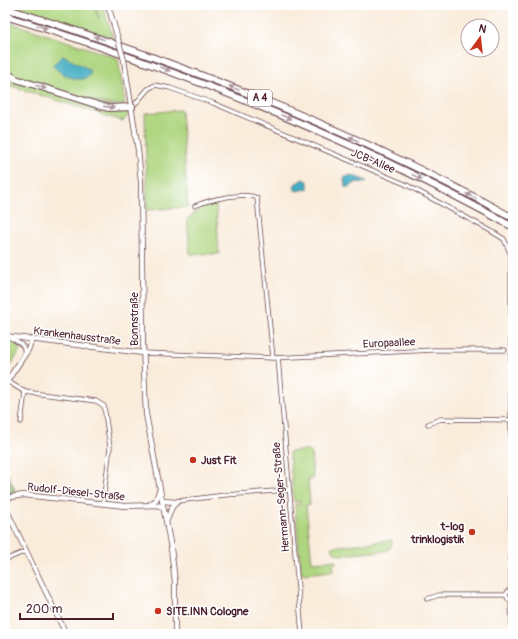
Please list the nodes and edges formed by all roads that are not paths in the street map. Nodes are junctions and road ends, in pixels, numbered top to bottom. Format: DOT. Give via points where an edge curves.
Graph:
graph roads {
  1 [pos="108,5"];
  2 [pos="5,8"];
  3 [pos="5,16"];
  4 [pos="5,72"];
  5 [pos="134,105"];
  6 [pos="195,206"];
  7 [pos="513,218"];
  8 [pos="513,227"];
  9 [pos="7,336"];
  10 [pos="32,339"];
  11 [pos="512,345"];
  12 [pos="505,350"];
  13 [pos="143,353"];
  14 [pos="512,355"];
  15 [pos="23,357"];
  16 [pos="273,358"];
  17 [pos="278,358"];
  18 [pos="6,383"];
  19 [pos="25,392"];
  20 [pos="511,420"];
  21 [pos="21,422"];
  22 [pos="428,424"];
  23 [pos="512,461"];
  24 [pos="160,489"];
  25 [pos="288,490"];
  26 [pos="5,501"];
  27 [pos="162,501"];
  28 [pos="178,502"];
  29 [pos="103,503"];
  30 [pos="147,506"];
  31 [pos="163,507"];
  32 [pos="5,508"];
  33 [pos="166,521"];
  34 [pos="26,551"];
  35 [pos="5,560"];
  36 [pos="512,590"];
  37 [pos="506,595"];
  38 [pos="427,599"];
  39 [pos="512,600"];
  40 [pos="66,634"];
  41 [pos="175,634"];
  42 [pos="302,634"];
  43 [pos="512,634"];
  1 -- 5 [label="main road, Bonnstraße, bridge"];
  7 -- 2 [label="highway, A 4, one-way" via="375,148 260,98 138,51"];
  3 -- 8 [label="highway, A 4, one-way" via="141,60 260,106 378,158"];
  4 -- 5 [label="highway, one-way" via="16,79 101,106 109,108"];
  5 -- 11 [label="street, JCB-Allee" via="154,85 213,103 405,184 504,239 511,255"];
  5 -- 13 [label="main road, Bonnstraße" via="141,190"];
  6 -- 16 [label="street" via="209,200 249,196 257,198"];
  9 -- 10 [label="main road, Krankenhausstraße"];
  9 -- 15 [label="street, Krankenhausstraße" via="23,346"];
  10 -- 13 [label="main road, Krankenhausstraße"];
  10 -- 15 [label="main road"];
  11 -- 12 [label="street" via="507,346"];
  12 -- 14 [label="street" via="507,354"];
  12 -- 17 [label="street, Europaallee"];
  13 -- 16 [label="street, Europaallee"];
  13 -- 24 [label="main road, Bonnstraße" via="146,414"];
  14 -- 20 [label="street"];
  15 -- 18 [label="main road"];
  16 -- 17 [label="street, Europaallee"];
  17 -- 25 [label="street, Hermann-Seger-Straße"];
  18 -- 19 [label="street"];
  19 -- 21 [label="street"];
  19 -- 29 [label="street" via="96,401 104,406 110,447"];
  20 -- 22 [label="street" via="441,420"];
  20 -- 23 [label="street"];
  23 -- 36 [label="street"];
  24 -- 27 [label="main road, Bonnstraße"];
  24 -- 30 [label="main road" via="156,500"];
  25 -- 28 [label="street"];
  25 -- 42 [label="street, Hermann-Seger-Straße"];
  26 -- 29 [label="main road, Rudolf-Diesel-Straße" via="11,497 24,495"];
  27 -- 28 [label="main road"];
  27 -- 31 [label="main road, Bonnstraße"];
  28 -- 33 [label="main road" via="172,507"];
  29 -- 30 [label="main road, Rudolf-Diesel-Straße"];
  30 -- 31 [label="main road, Rudolf-Diesel-Straße"];
  31 -- 33 [label="main road, Bonnstraße"];
  32 -- 34 [label="main road"];
  33 -- 41 [label="main road, Bonnstraße" via="175,582"];
  34 -- 35 [label="street"];
  34 -- 40 [label="main road"];
  36 -- 37 [label="street"];
  37 -- 38 [label="street" via="440,595"];
  37 -- 39 [label="street"];
  39 -- 43 [label="street"];
}
